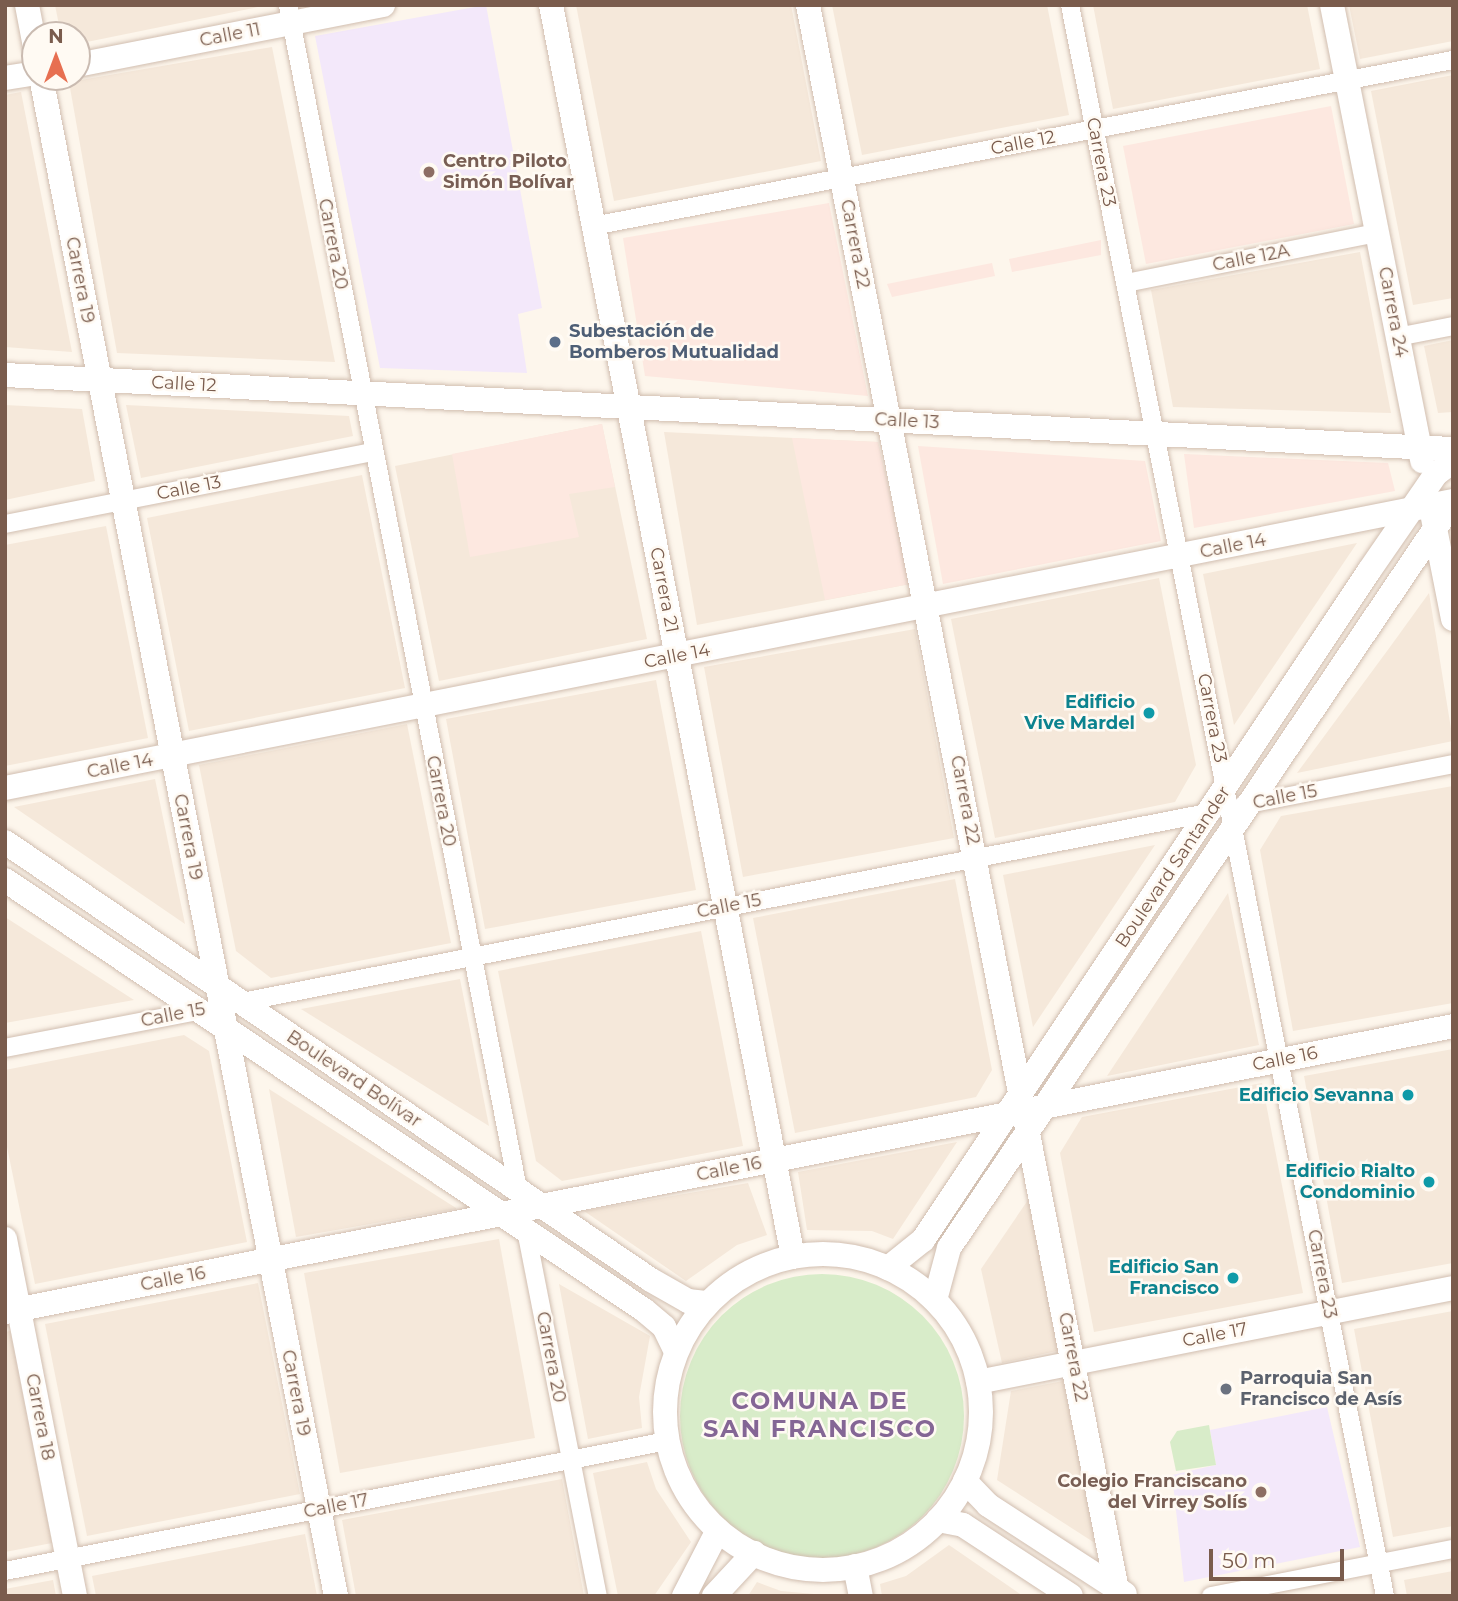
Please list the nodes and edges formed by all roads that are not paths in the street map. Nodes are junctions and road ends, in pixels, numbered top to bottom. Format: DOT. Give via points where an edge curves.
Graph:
graph roads {
  1 [pos="383,5"];
  2 [pos="551,5"];
  3 [pos="808,5"];
  4 [pos="1070,5"];
  5 [pos="1332,5"];
  6 [pos="290,14"];
  7 [pos="1453,60"];
  8 [pos="91,62"];
  9 [pos="1347,80"];
  10 [pos="44,91"];
  11 [pos="1095,129"];
  12 [pos="842,177"];
  13 [pos="593,226"];
  14 [pos="1377,233"];
  15 [pos="1126,283"];
  16 [pos="1453,326"];
  17 [pos="1397,337"];
  18 [pos="5,375"];
  19 [pos="99,380"];
  20 [pos="362,394"];
  21 [pos="628,407"];
  22 [pos="890,420"];
  23 [pos="1156,435"];
  24 [pos="1419,447"];
  25 [pos="1453,449"];
  26 [pos="373,452"];
  27 [pos="1453,461"];
  28 [pos="123,501"];
  29 [pos="1435,505"];
  30 [pos="1348,523"];
  31 [pos="5,524"];
  32 [pos="1181,556"];
  33 [pos="1374,563"];
  34 [pos="927,606"];
  35 [pos="1453,619"];
  36 [pos="676,656"];
  37 [pos="423,706"];
  38 [pos="172,756"];
  39 [pos="1453,764"];
  40 [pos="5,789"];
  41 [pos="1230,808"];
  42 [pos="5,842"];
  43 [pos="976,858"];
  44 [pos="5,880"];
  45 [pos="725,907"];
  46 [pos="472,957"];
  47 [pos="220,1007"];
  48 [pos="1453,1026"];
  49 [pos="5,1048"];
  50 [pos="1280,1060"];
  51 [pos="1026,1111"];
  52 [pos="774,1160"];
  53 [pos="522,1210"];
  54 [pos="5,1239"];
  55 [pos="793,1257"];
  56 [pos="270,1260"];
  57 [pos="888,1268"];
  58 [pos="1453,1288"];
  59 [pos="935,1300"];
  60 [pos="708,1303"];
  61 [pos="12,1311"];
  62 [pos="1329,1313"];
  63 [pos="676,1352"];
  64 [pos="1074,1363"];
  65 [pos="978,1382"];
  66 [pos="667,1441"];
  67 [pos="571,1460"];
  68 [pos="965,1481"];
  69 [pos="319,1509"];
  70 [pos="938,1520"];
  71 [pos="718,1530"];
  72 [pos="1453,1549"];
  73 [pos="754,1553"];
  74 [pos="67,1559"];
  75 [pos="1379,1563"];
  76 [pos="855,1566"];
  77 [pos="5,1571"];
  78 [pos="1121,1593"];
  79 [pos="75,1596"];
  80 [pos="336,1596"];
  81 [pos="598,1596"];
  82 [pos="684,1596"];
  83 [pos="714,1596"];
  84 [pos="861,1596"];
  85 [pos="1071,1596"];
  86 [pos="1211,1596"];
  87 [pos="1385,1596"];
  1 -- 6 [label="street, Calle 11"];
  2 -- 13 [label="street, Carrera 21"];
  3 -- 12 [label="street, Carrera 22"];
  4 -- 11 [label="street, Carrera 23"];
  5 -- 9 [label="street, Carrera 24"];
  6 -- 8 [label="street, Calle 11"];
  6 -- 20 [label="street, Carrera 20"];
  7 -- 9 [label="street, Calle 12"];
  9 -- 11 [label="street, Calle 12"];
  9 -- 14 [label="street, Carrera 24"];
  10 -- 19 [label="street, Carrera 19"];
  11 -- 12 [label="street, Calle 12"];
  11 -- 15 [label="street, Carrera 23"];
  12 -- 13 [label="street, Calle 12"];
  12 -- 22 [label="street, Carrera 22"];
  13 -- 21 [label="street, Carrera 21"];
  14 -- 15 [label="street, Calle 12A"];
  14 -- 17 [label="street, Carrera 24"];
  15 -- 23 [label="street, Carrera 23"];
  16 -- 17 [label="street"];
  17 -- 24 [label="street, Carrera 24"];
  18 -- 19 [label="street, Calle 12"];
  19 -- 20 [label="street, Calle 12"];
  19 -- 28 [label="street, Carrera 19"];
  20 -- 21 [label="street, Calle 13"];
  20 -- 26 [label="street, Carrera 20"];
  21 -- 22 [label="street, Calle 13"];
  21 -- 36 [label="street, Carrera 21"];
  22 -- 23 [label="street, Calle 13"];
  22 -- 34 [label="street, Carrera 22"];
  23 -- 24 [label="street, Calle 13"];
  23 -- 32 [label="street, Carrera 23"];
  24 -- 25 [label="street, Calle 13"];
  24 -- 29 [label="street, Carrera 24"];
  26 -- 28 [label="street, Calle 13"];
  26 -- 37 [label="street, Carrera 20"];
  27 -- 29 [label="street, Boulevard Santander"];
  28 -- 31 [label="street, Calle 13"];
  28 -- 38 [label="street, Carrera 19"];
  29 -- 30 [label="street, Calle 14"];
  29 -- 33 [label="street, Boulevard Santander"];
  29 -- 35 [label="street, Carrera 24"];
  29 -- 41 [label="street, Boulevard Santander"];
  30 -- 32 [label="street, Calle 14"];
  30 -- 33 [label="street" via="1372,533"];
  32 -- 34 [label="street, Calle 14"];
  32 -- 41 [label="street, Carrera 23"];
  33 -- 41 [label="street, Boulevard Santander"];
  34 -- 36 [label="street, Calle 14"];
  34 -- 43 [label="street, Carrera 22"];
  36 -- 37 [label="street, Calle 14"];
  36 -- 45 [label="street, Carrera 21"];
  37 -- 38 [label="street, Calle 14"];
  37 -- 46 [label="street, Carrera 20"];
  38 -- 40 [label="street, Calle 14"];
  38 -- 47 [label="street, Carrera 19"];
  39 -- 41 [label="street, Calle 15"];
  41 -- 43 [label="street, Calle 15"];
  41 -- 50 [label="street, Carrera 23"];
  41 -- 51 [label="street, Boulevard Santander"];
  42 -- 47 [label="street, Boulevard Bolívar"];
  43 -- 45 [label="street, Calle 15"];
  43 -- 51 [label="street, Carrera 22"];
  44 -- 47 [label="street, Boulevard Bolívar"];
  45 -- 46 [label="street, Calle 15"];
  45 -- 52 [label="street, Carrera 21"];
  46 -- 47 [label="street, Calle 15"];
  46 -- 53 [label="street, Carrera 20"];
  47 -- 49 [label="street, Calle 15"];
  47 -- 53 [label="street, Boulevard Bolívar"];
  47 -- 56 [label="street, Carrera 19"];
  48 -- 50 [label="street, Calle 16"];
  50 -- 51 [label="street, Calle 16"];
  50 -- 62 [label="street, Carrera 23"];
  51 -- 52 [label="street, Calle 16"];
  51 -- 57 [label="street, Boulevard Santander" via="916,1250"];
  51 -- 59 [label="street, Boulevard Santander" via="949,1248"];
  51 -- 64 [label="street, Carrera 22"];
  52 -- 53 [label="street, Calle 16"];
  52 -- 55 [label="street, Carrera 21"];
  53 -- 56 [label="street, Calle 16"];
  53 -- 60 [label="street, Boulevard Bolívar" via="665,1289"];
  53 -- 63 [label="street, Boulevard Bolívar" via="658,1321"];
  53 -- 67 [label="street, Carrera 20"];
  54 -- 61 [label="street, Carrera 18"];
  55 -- 57 [label="street" via="841,1256"];
  55 -- 60 [label="street" via="733,1282"];
  56 -- 61 [label="street, Calle 16"];
  56 -- 69 [label="street, Carrera 19"];
  57 -- 59 [label="street"];
  58 -- 62 [label="street, Calle 17"];
  59 -- 65 [label="street" via="963,1338"];
  60 -- 63 [label="street"];
  61 -- 74 [label="street, Carrera 18"];
  62 -- 64 [label="street, Calle 17"];
  62 -- 75 [label="street, Carrera 23"];
  63 -- 66 [label="street" via="665,1396"];
  64 -- 65 [label="street, Calle 17"];
  64 -- 78 [label="street, Carrera 22"];
  65 -- 68 [label="street" via="980,1433"];
  66 -- 67 [label="street, Calle 17"];
  66 -- 71 [label="street" via="685,1490"];
  67 -- 69 [label="street, Calle 17"];
  67 -- 81 [label="street, Carrera 20"];
  68 -- 70 [label="street"];
  68 -- 78 [label="street" via="988,1505"];
  69 -- 74 [label="street, Calle 17"];
  69 -- 80 [label="street, Carrera 19"];
  70 -- 76 [label="street" via="886,1556"];
  70 -- 85 [label="street" via="963,1525"];
  71 -- 73 [label="street"];
  71 -- 82 [label="street"];
  72 -- 75 [label="street"];
  73 -- 76 [label="street" via="820,1569"];
  73 -- 83 [label="street"];
  74 -- 77 [label="street, Calle 17"];
  74 -- 79 [label="street, Carrera 18"];
  75 -- 86 [label="street"];
  75 -- 87 [label="street, Carrera 23"];
  76 -- 84 [label="street"];
}
